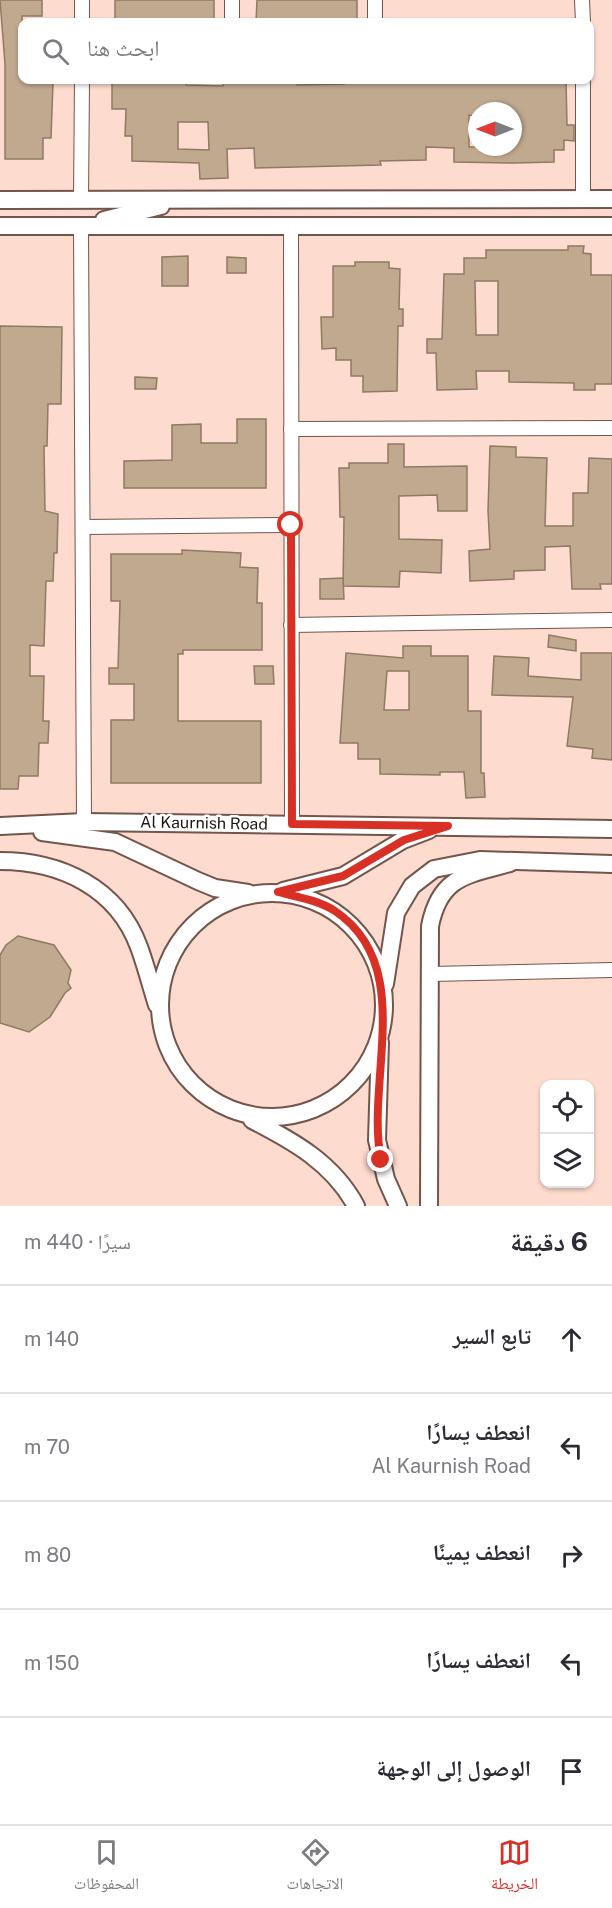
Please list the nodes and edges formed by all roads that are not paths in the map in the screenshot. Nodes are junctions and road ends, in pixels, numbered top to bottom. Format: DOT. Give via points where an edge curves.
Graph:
graph roads {
  1 [pos="82,0"];
  2 [pos="232,0"];
  3 [pos="375,0"];
  4 [pos="582,0"];
  5 [pos="82,18"];
  6 [pos="232,18"];
  7 [pos="375,18"];
  8 [pos="583,18"];
  9 [pos="82,84"];
  10 [pos="583,84"];
  11 [pos="0,200"];
  12 [pos="81,200"];
  13 [pos="185,200"];
  14 [pos="583,200"];
  15 [pos="612,200"];
  16 [pos="0,226"];
  17 [pos="81,226"];
  18 [pos="291,226"];
  19 [pos="612,226"];
  20 [pos="612,428"];
  21 [pos="291,429"];
  22 [pos="291,525"];
  23 [pos="82,527"];
  24 [pos="612,620"];
  25 [pos="291,625"];
  26 [pos="84,822"];
  27 [pos="292,824"];
  28 [pos="448,826"];
  29 [pos="0,827"];
  30 [pos="612,829"];
  31 [pos="0,861"];
  32 [pos="510,863"];
  33 [pos="612,864"];
  34 [pos="278,892"];
  35 [pos="252,894"];
  36 [pos="612,970"];
  37 [pos="431,974"];
  38 [pos="383,994"];
  39 [pos="160,1015"];
  40 [pos="380,1033"];
  41 [pos="235,1111"];
  42 [pos="356,1206"];
  43 [pos="398,1206"];
  44 [pos="429,1206"];
  1 -- 5 [label="street"];
  2 -- 6 [label="street"];
  3 -- 7 [label="street"];
  4 -- 8 [label="street"];
  9 -- 12 [label="street"];
  10 -- 14 [label="street"];
  11 -- 12 [label="street"];
  12 -- 13 [label="street"];
  13 -- 14 [label="street"];
  13 -- 17 [label="street"];
  14 -- 15 [label="street"];
  16 -- 17 [label="street"];
  17 -- 18 [label="street"];
  17 -- 23 [label="street"];
  18 -- 19 [label="street"];
  18 -- 21 [label="street"];
  20 -- 21 [label="street"];
  21 -- 22 [label="street"];
  22 -- 23 [label="street"];
  22 -- 25 [label="street"];
  23 -- 26 [label="street"];
  24 -- 25 [label="street"];
  25 -- 27 [label="street"];
  26 -- 27 [label="street, Al Kaurnish Road"];
  26 -- 29 [label="street, Al Kaurnish Road"];
  27 -- 28 [label="street, Al Kaurnish Road"];
  28 -- 30 [label="street, Al Kaurnish Road"];
  28 -- 34 [label="street" via="404,840 343,876"];
  29 -- 35 [label="street" via="115,842 215,888"];
  31 -- 39 [label="street" via="63,870 108,899 139,946"];
  32 -- 33 [label="street"];
  32 -- 37 [label="street" via="465,875 444,889 430,926"];
  32 -- 38 [label="street" via="480,860 447,864 434,868 412,886 392,928"];
  34 -- 35 [label="street"];
  34 -- 38 [label="street" via="311,900 334,911 359,933 375,962"];
  35 -- 39 [label="street" via="220,904 193,924 173,950 162,982"];
  36 -- 37 [label="street"];
  37 -- 44 [label="street"];
  38 -- 40 [label="street"];
  39 -- 41 [label="street" via="167,1047 183,1074 206,1097"];
  40 -- 41 [label="street" via="365,1067 340,1094 308,1112 271,1118"];
  40 -- 43 [label="street" via="377,1140"];
  41 -- 42 [label="street" via="308,1151 339,1180"];
}
